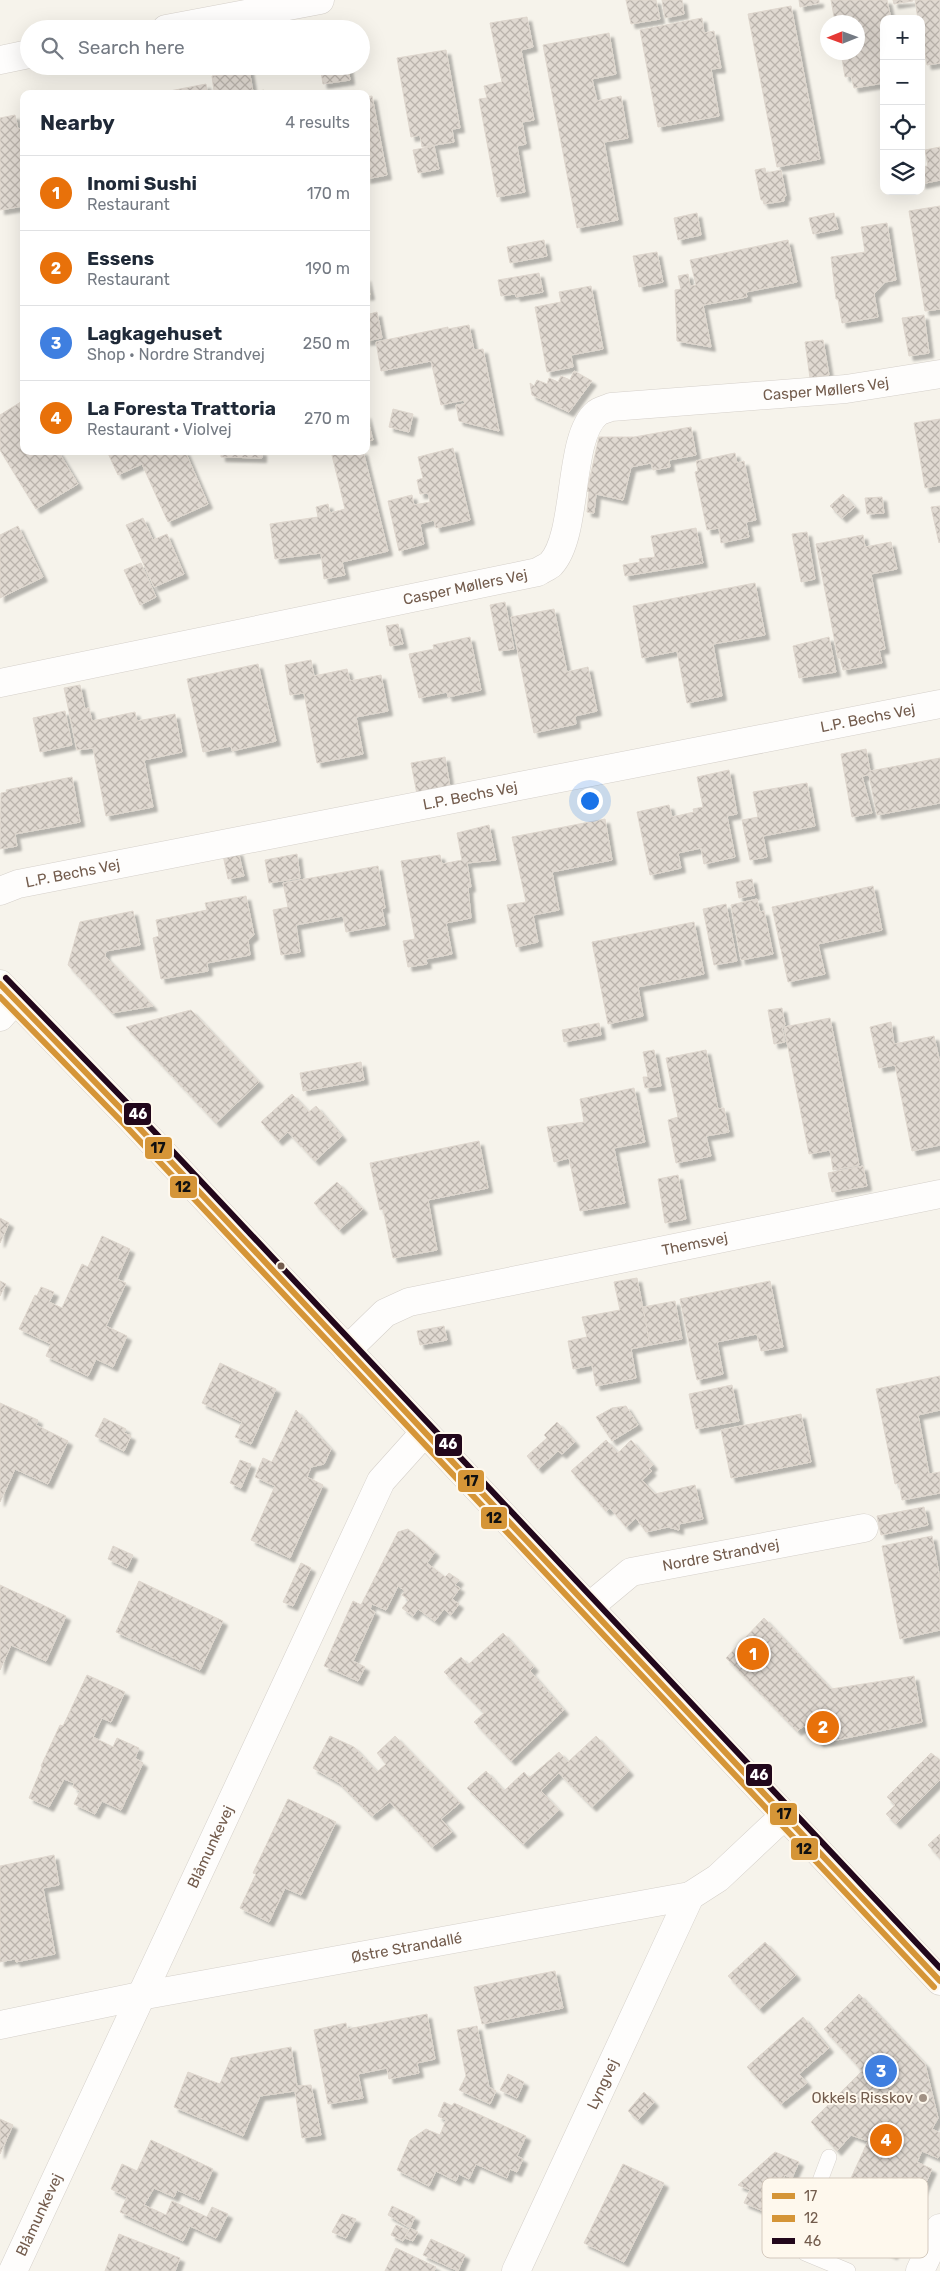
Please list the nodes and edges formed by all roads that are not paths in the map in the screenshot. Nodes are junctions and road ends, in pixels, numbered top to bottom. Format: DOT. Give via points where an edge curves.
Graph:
graph roads {
  1 [pos="320,0"];
  2 [pos="214,20"];
  3 [pos="20,56"];
  4 [pos="0,60"];
  5 [pos="940,374"];
  6 [pos="0,683"];
  7 [pos="940,704"];
  8 [pos="0,890"];
  9 [pos="5,1000"];
  10 [pos="940,1194"];
  11 [pos="347,1350"];
  12 [pos="424,1433"];
  13 [pos="864,1528"];
  14 [pos="589,1606"];
  15 [pos="785,1815"];
  16 [pos="690,1896"];
  17 [pos="940,1981"];
  18 [pos="140,1996"];
  19 [pos="0,2024"];
  20 [pos="829,2157"];
  21 [pos="821,2178"];
  22 [pos="940,2228"];
  23 [pos="928,2254"];
  24 [pos="814,2258"];
  25 [pos="926,2258"];
  26 [pos="13,2271"];
  27 [pos="516,2271"];
  28 [pos="848,2271"];
  29 [pos="920,2271"];
  1 -- 2 [label="street"];
  3 -- 4 [label="street"];
  5 -- 6 [label="street, Casper Møllers Vej" via="846,389 611,407 597,413 588,426 580,447 559,550 551,564 538,572"];
  7 -- 8 [label="street, L.P. Bechs Vej"];
  9 -- 11 [label="street" via="128,1116"];
  10 -- 11 [label="street, Themsvej" via="409,1302 385,1313"];
  11 -- 12 [label="street"];
  12 -- 14 [label="street"];
  12 -- 18 [label="street, Blåmunkevej" via="380,1481"];
  13 -- 14 [label="street, Nordre Strandvej" via="630,1572"];
  14 -- 15 [label="street"];
  15 -- 16 [label="street, Østre Strandallé" via="718,1878"];
  15 -- 17 [label="street"];
  16 -- 18 [label="street, Østre Strandallé"];
  16 -- 27 [label="street, Lyngvej"];
  18 -- 19 [label="street, Østre Strandallé"];
  18 -- 26 [label="street, Blåmunkevej"];
  20 -- 21 [label="lane"];
  22 -- 23 [label="street"];
  24 -- 28 [label="lane"];
  25 -- 29 [label="street"];
}
